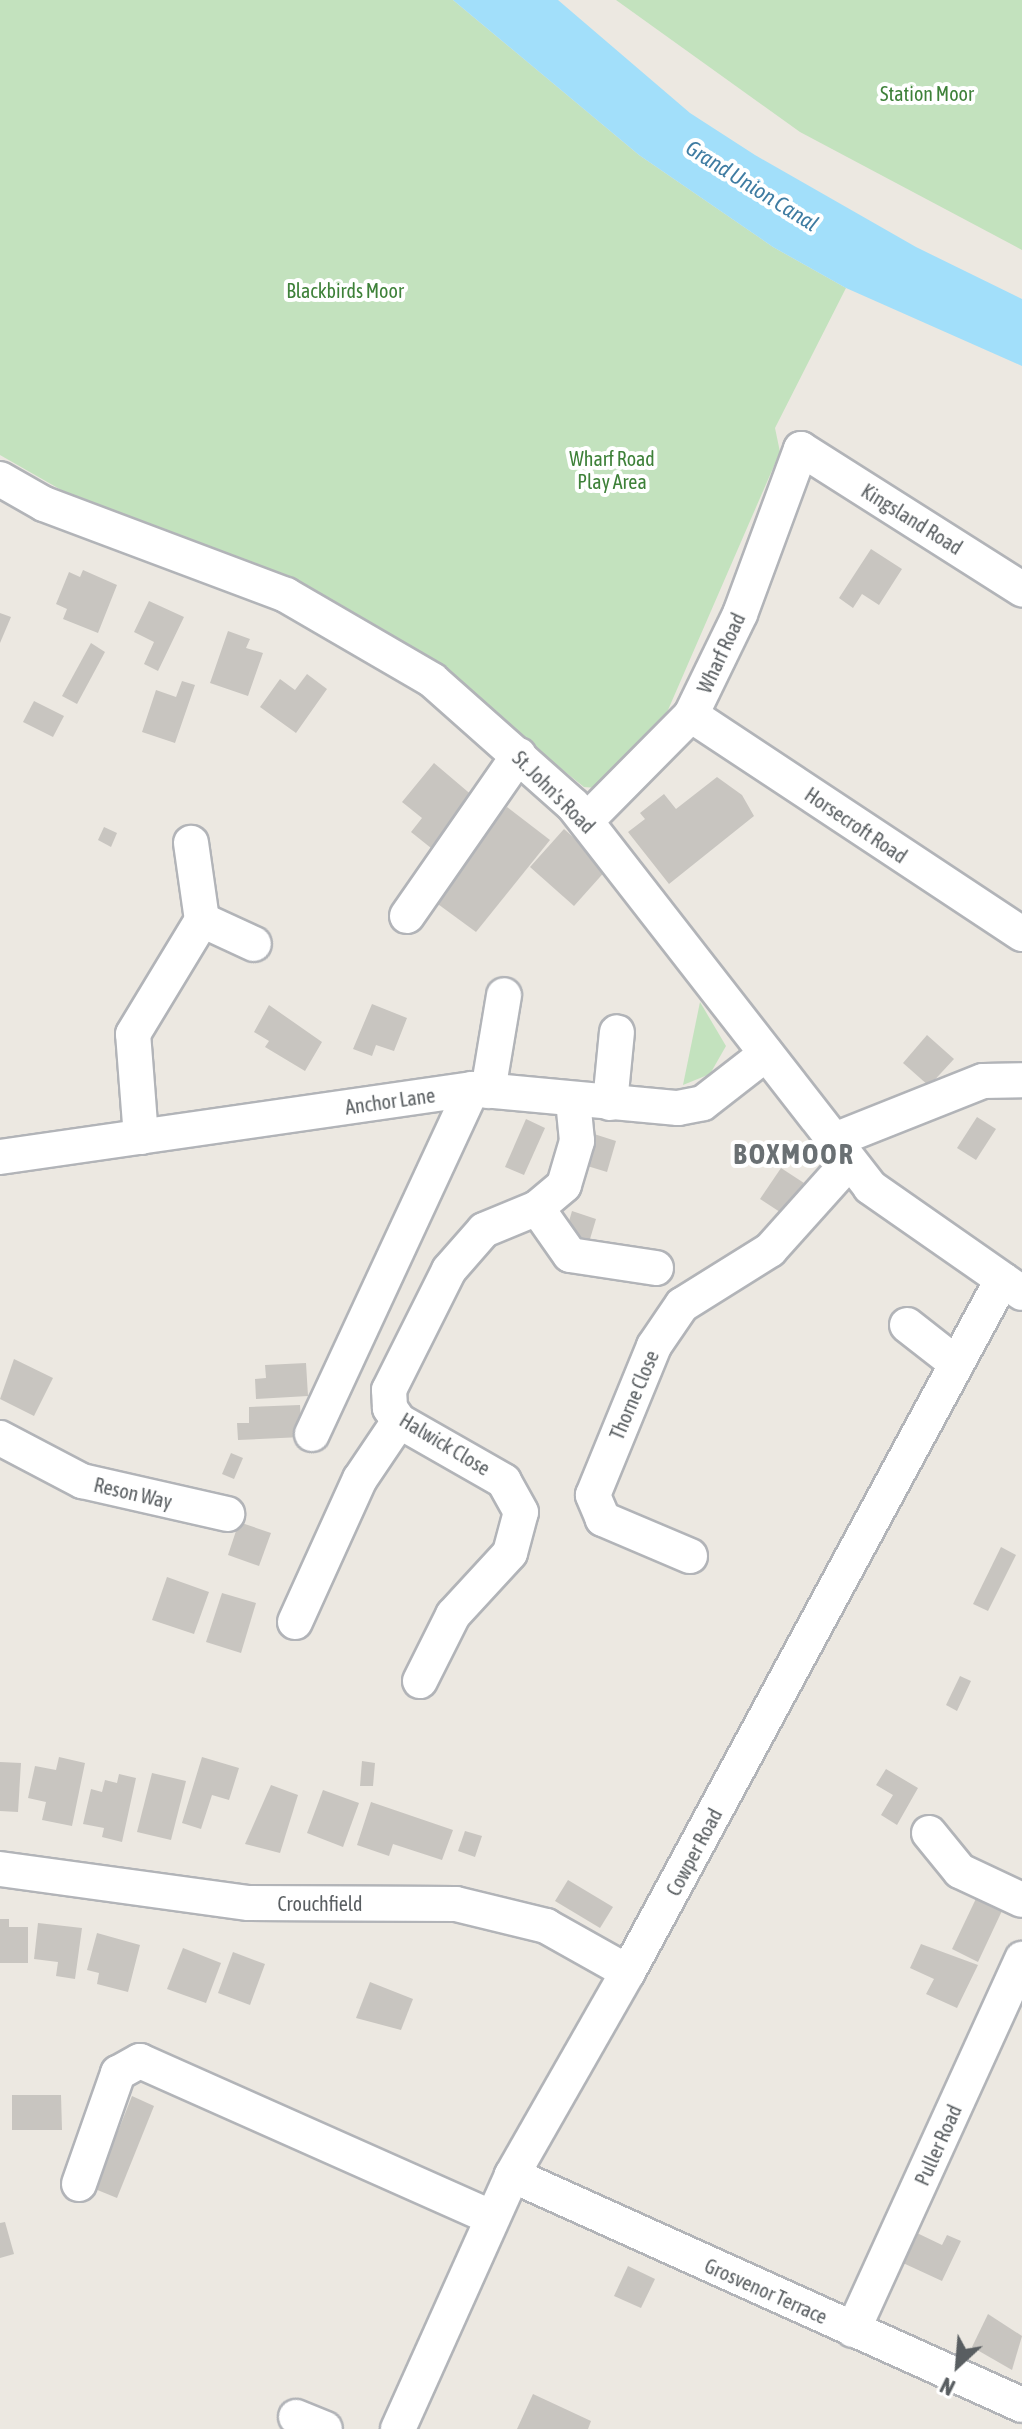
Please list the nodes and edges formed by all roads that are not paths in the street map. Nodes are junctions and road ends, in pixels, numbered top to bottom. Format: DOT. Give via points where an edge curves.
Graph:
graph roads {
  1 [pos="801,449"];
  2 [pos="0,479"];
  3 [pos="1022,589"];
  4 [pos="691,715"];
  5 [pos="519,755"];
  6 [pos="586,821"];
  7 [pos="191,843"];
  8 [pos="407,916"];
  9 [pos="202,920"];
  10 [pos="1022,934"];
  11 [pos="254,944"];
  12 [pos="504,995"];
  13 [pos="617,1032"];
  14 [pos="766,1054"];
  15 [pos="1022,1080"];
  16 [pos="480,1090"];
  17 [pos="573,1100"];
  18 [pos="610,1103"];
  19 [pos="141,1137"];
  20 [pos="841,1152"];
  21 [pos="0,1157"];
  22 [pos="537,1208"];
  23 [pos="656,1268"];
  24 [pos="1012,1286"];
  25 [pos="907,1325"];
  26 [pos="957,1364"];
  27 [pos="399,1421"];
  28 [pos="312,1434"];
  29 [pos="0,1438"];
  30 [pos="227,1514"];
  31 [pos="690,1556"];
  32 [pos="295,1622"];
  33 [pos="420,1681"];
  34 [pos="929,1833"];
  35 [pos="0,1869"];
  36 [pos="1022,1900"];
  37 [pos="1022,1959"];
  38 [pos="628,1972"];
  39 [pos="512,2175"];
  40 [pos="79,2184"];
  41 [pos="492,2218"];
  42 [pos="853,2330"];
  43 [pos="1022,2405"];
  44 [pos="398,2429"];
  1 -- 3 [label="street, Kingsland Road"];
  1 -- 4 [label="street, Wharf Road" via="740,614"];
  2 -- 5 [label="street, St. John's Road" via="44,504 286,595 432,680"];
  4 -- 6 [label="street, Wharf Road"];
  4 -- 10 [label="street, Horsecroft Road"];
  5 -- 6 [label="street, St. John's Road"];
  5 -- 8 [label="street"];
  6 -- 14 [label="street, St. John's Road"];
  7 -- 9 [label="street"];
  9 -- 11 [label="street"];
  9 -- 19 [label="street" via="133,1034"];
  12 -- 16 [label="street"];
  13 -- 18 [label="street"];
  14 -- 18 [label="street, Anchor Lane" via="703,1103 678,1108"];
  14 -- 20 [label="street, St. John's Road"];
  15 -- 20 [label="street" via="983,1081"];
  16 -- 17 [label="street, Anchor Lane"];
  16 -- 19 [label="street, Anchor Lane"];
  16 -- 28 [label="street"];
  17 -- 18 [label="street, Anchor Lane"];
  17 -- 22 [label="street, Halwick Close" via="577,1141 564,1185"];
  19 -- 21 [label="street, Anchor Lane"];
  20 -- 24 [label="street, St. John's Road" via="897,1210"];
  20 -- 31 [label="street, Thorne Close" via="770,1250 682,1305 654,1346 593,1495 603,1519"];
  22 -- 23 [label="street" via="570,1255"];
  22 -- 27 [label="street, Halwick Close" via="484,1230 449,1270 393,1378 390,1408"];
  24 -- 26 [label="street, Cowper Road"];
  25 -- 26 [label="street"];
  26 -- 38 [label="street, Cowper Road"];
  27 -- 32 [label="street" via="360,1479"];
  27 -- 33 [label="street, Halwick Close" via="504,1481 521,1512 510,1553 453,1615"];
  29 -- 30 [label="street, Reson Way" via="82,1481"];
  34 -- 36 [label="street" via="960,1871"];
  35 -- 38 [label="street, Crouchfield" via="249,1903 456,1904 546,1926"];
  37 -- 42 [label="street, Puller Road"];
  38 -- 39 [label="street, Cowper Road"];
  39 -- 41 [label="street, Cowper Road"];
  39 -- 42 [label="street, Grosvenor Terrace"];
  40 -- 41 [label="street" via="118,2073 140,2061"];
  41 -- 44 [label="street, Cowper Road"];
  42 -- 43 [label="street, Grosvenor Terrace"];
}
